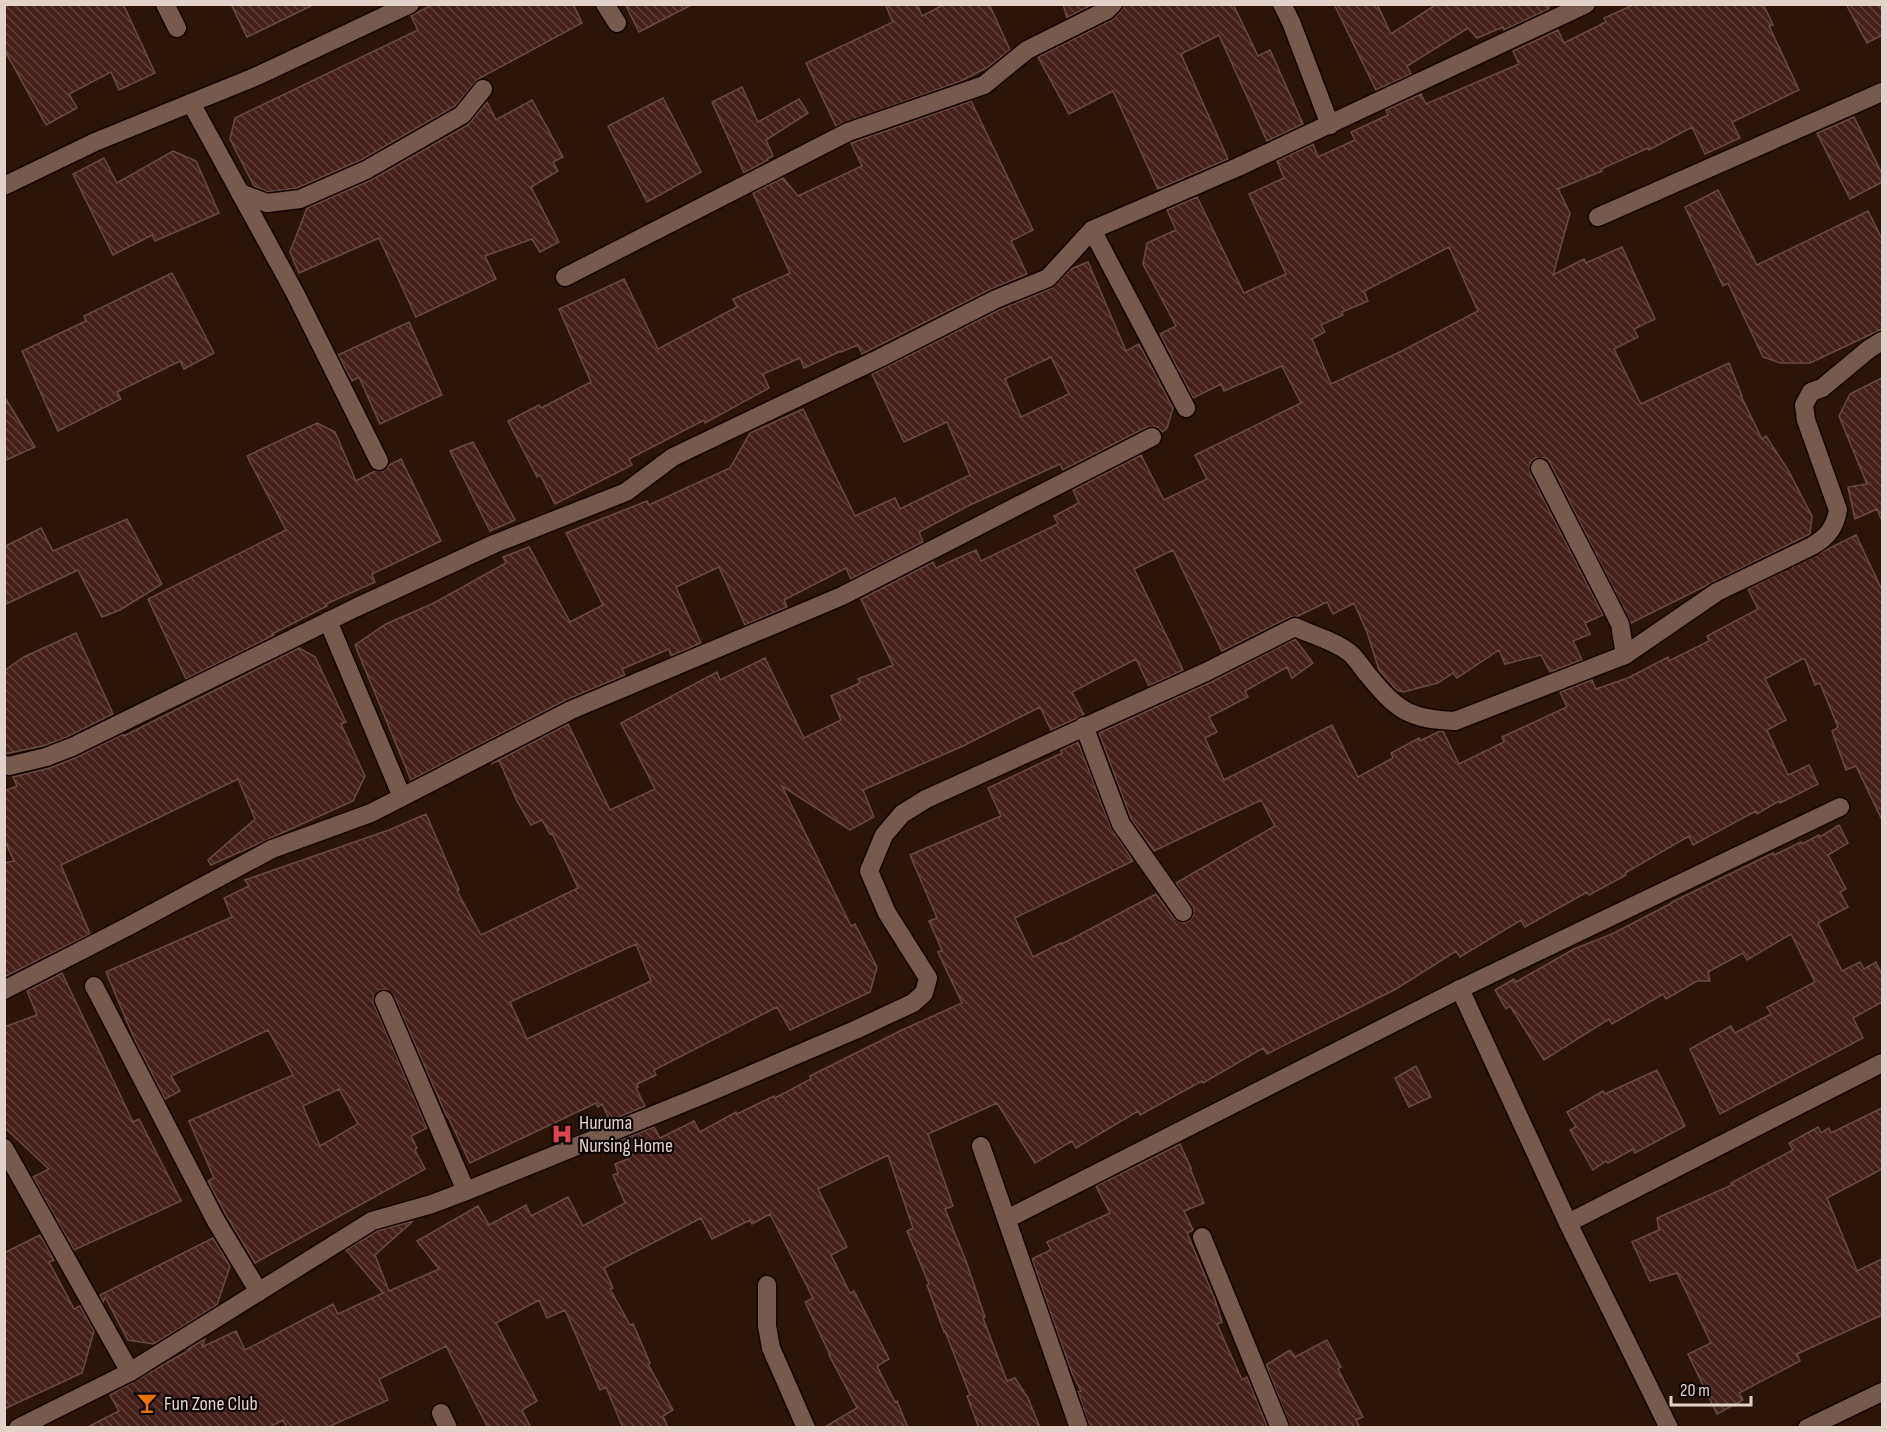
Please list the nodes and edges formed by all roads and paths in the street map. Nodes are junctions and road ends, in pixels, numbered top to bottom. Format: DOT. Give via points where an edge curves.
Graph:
graph roads {
  1 [pos="165,4"];
  2 [pos="410,4"];
  3 [pos="606,4"];
  4 [pos="1113,4"];
  5 [pos="1282,4"];
  6 [pos="1586,4"];
  7 [pos="617,23"];
  8 [pos="177,28"];
  9 [pos="483,89"];
  10 [pos="1882,92"];
  11 [pos="191,103"];
  12 [pos="1330,125"];
  13 [pos="4,186"];
  14 [pos="240,193"];
  15 [pos="1598,217"];
  16 [pos="1092,230"];
  17 [pos="565,277"];
  18 [pos="1882,341"];
  19 [pos="1186,408"];
  20 [pos="1152,437"];
  21 [pos="379,461"];
  22 [pos="1540,468"];
  23 [pos="328,621"];
  24 [pos="1625,655"];
  25 [pos="1084,726"];
  26 [pos="6,766"];
  27 [pos="402,797"];
  28 [pos="1840,807"];
  29 [pos="1183,912"];
  30 [pos="94,986"];
  31 [pos="1460,989"];
  32 [pos="4,990"];
  33 [pos="384,1000"];
  34 [pos="1882,1063"];
  35 [pos="981,1146"];
  36 [pos="4,1148"];
  37 [pos="466,1191"];
  38 [pos="1007,1219"];
  39 [pos="1568,1223"];
  40 [pos="1202,1237"];
  41 [pos="767,1285"];
  42 [pos="259,1292"];
  43 [pos="130,1372"];
  44 [pos="1882,1392"];
  45 [pos="18,1428"];
  46 [pos="806,1428"];
  47 [pos="1079,1428"];
  48 [pos="1280,1428"];
  49 [pos="1669,1428"];
  50 [pos="1807,1428"];
  1 -- 8 [label="street"];
  2 -- 11 [label="street"];
  3 -- 7 [label="street"];
  4 -- 17 [label="street" via="1027,50 984,85 848,132"];
  5 -- 12 [label="street"];
  6 -- 12 [label="street"];
  9 -- 14 [label="street" via="462,115 366,170 300,199 267,203"];
  10 -- 15 [label="street"];
  11 -- 13 [label="street" via="95,142"];
  11 -- 14 [label="street"];
  12 -- 16 [label="street"];
  14 -- 21 [label="street"];
  16 -- 19 [label="street"];
  16 -- 23 [label="street" via="1048,278 996,299 673,457 626,492 494,544"];
  18 -- 24 [label="street" via="1822,388 1811,392 1804,405 1838,510 1836,523 1825,538 1717,592"];
  20 -- 27 [label="street" via="842,596 571,710"];
  22 -- 24 [label="street" via="1620,624"];
  23 -- 26 [label="street" via="72,747"];
  23 -- 27 [label="street"];
  24 -- 25 [label="street" via="1455,721 1434,720 1416,716 1390,702 1350,653 1295,627"];
  25 -- 29 [label="street" via="1121,824"];
  25 -- 37 [label="street" via="926,799 902,814 884,836 870,871 887,914 928,978 924,993 913,1003 703,1095"];
  27 -- 32 [label="street" via="371,813 272,849"];
  28 -- 31 [label="street"];
  30 -- 42 [label="street" via="216,1221"];
  31 -- 38 [label="street"];
  31 -- 39 [label="street"];
  33 -- 37 [label="street"];
  34 -- 39 [label="street"];
  35 -- 38 [label="street"];
  36 -- 43 [label="street"];
  37 -- 42 [label="street" via="372,1221"];
  38 -- 47 [label="street"];
  39 -- 49 [label="street"];
  40 -- 48 [label="street"];
  41 -- 46 [label="street" via="771,1348"];
  42 -- 43 [label="street"];
  43 -- 45 [label="street"];
  44 -- 50 [label="street"];
}
